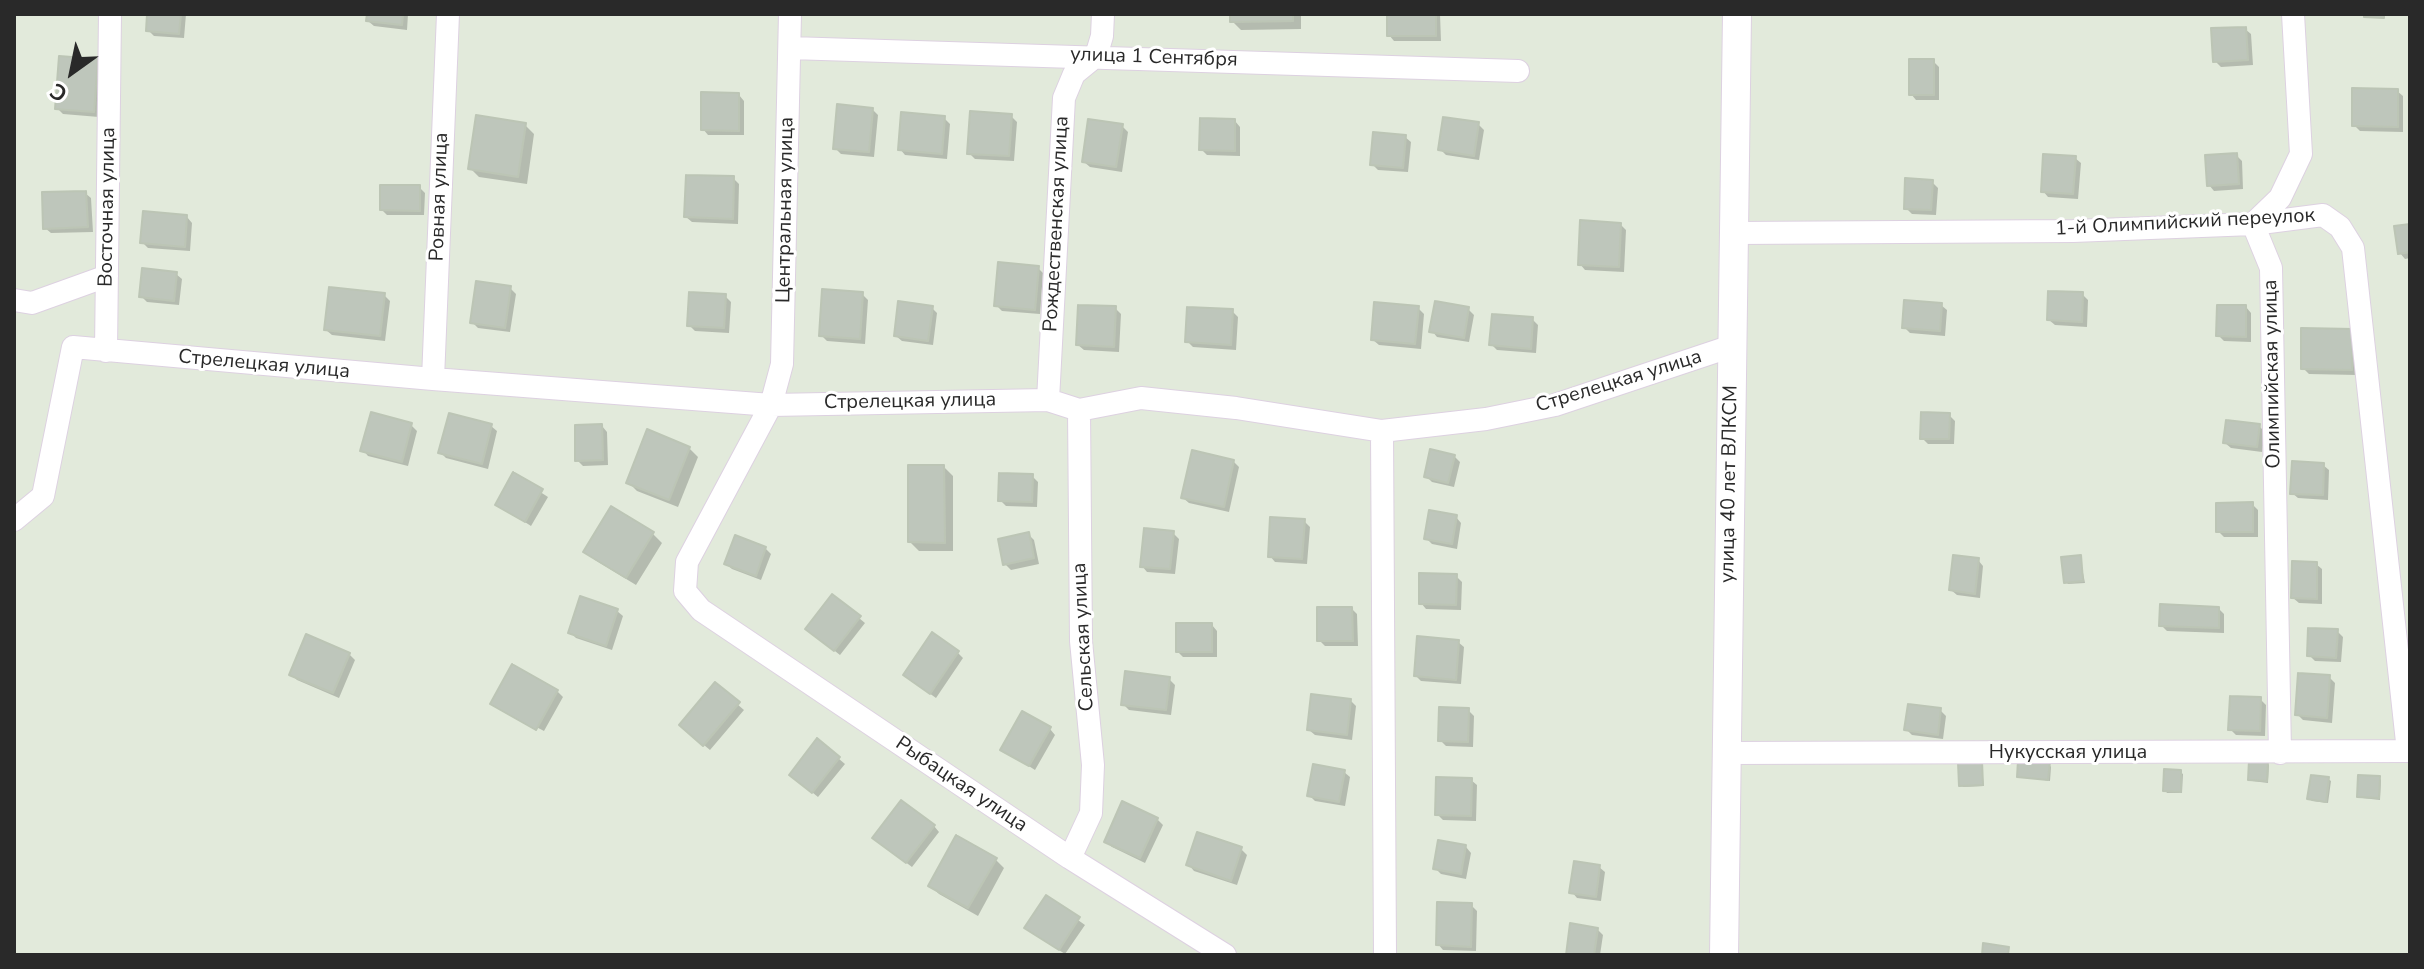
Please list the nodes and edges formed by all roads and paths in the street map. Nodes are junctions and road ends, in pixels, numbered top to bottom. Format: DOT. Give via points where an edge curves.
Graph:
graph roads {
  1 [pos="110,14"];
  2 [pos="448,14"];
  3 [pos="790,14"];
  4 [pos="1103,14"];
  5 [pos="1737,14"];
  6 [pos="2293,14"];
  7 [pos="790,48"];
  8 [pos="1096,56"];
  9 [pos="1518,71"];
  10 [pos="2253,224"];
  11 [pos="1735,233"];
  12 [pos="107,276"];
  13 [pos="14,300"];
  14 [pos="1732,346"];
  15 [pos="106,351"];
  16 [pos="433,379"];
  17 [pos="1048,400"];
  18 [pos="771,405"];
  19 [pos="1079,410"];
  20 [pos="1382,431"];
  21 [pos="14,520"];
  22 [pos="701,610"];
  23 [pos="2409,751"];
  24 [pos="1725,753"];
  25 [pos="2280,753"];
  26 [pos="1070,858"];
  27 [pos="1225,955"];
  28 [pos="1385,955"];
  29 [pos="1724,955"];
  1 -- 12 [label="street, Восточная улица"];
  2 -- 16 [label="street, Ровная улица"];
  3 -- 7 [label="street, Центральная улица"];
  4 -- 8 [label="street"];
  5 -- 11 [label="street, улица 40 лет ВЛКСМ"];
  6 -- 10 [label="street" via="2301,154 2280,198"];
  7 -- 8 [label="street, улица 1 Сентября"];
  7 -- 18 [label="street, Центральная улица" via="782,364"];
  8 -- 9 [label="street, улица 1 Сентября"];
  8 -- 17 [label="street, Рождественская улица" via="1074,74 1064,98"];
  10 -- 11 [label="street, 1-й Олимпийский переулок"];
  10 -- 23 [label="street, 1-й Олимпийский переулок" via="2323,215 2340,227 2353,248"];
  10 -- 25 [label="street, Олимпийская улица" via="2271,268"];
  11 -- 14 [label="street, улица 40 лет ВЛКСМ"];
  12 -- 13 [label="street" via="32,303"];
  12 -- 15 [label="street, Восточная улица"];
  14 -- 20 [label="street, Стрелецкая улица" via="1555,405"];
  14 -- 24 [label="street, улица 40 лет ВЛКСМ"];
  15 -- 16 [label="street, Стрелецкая улица"];
  15 -- 21 [label="street, Стрелецкая улица" via="73,347 43,496"];
  16 -- 18 [label="street, Стрелецкая улица"];
  17 -- 18 [label="street, Стрелецкая улица"];
  17 -- 19 [label="street, Стрелецкая улица"];
  18 -- 22 [label="street, Центральная улица" via="687,562 685,591"];
  19 -- 20 [label="street, Стрелецкая улица" via="1141,398"];
  19 -- 26 [label="street, Сельская улица" via="1081,641 1093,765 1091,813"];
  20 -- 28 [label="street"];
  22 -- 26 [label="street, Рыбацкая улица"];
  23 -- 25 [label="street, Нукусская улица"];
  24 -- 25 [label="street, Нукусская улица"];
  24 -- 29 [label="street, улица 40 лет ВЛКСМ"];
  26 -- 27 [label="street, Рыбацкая улица"];
}
